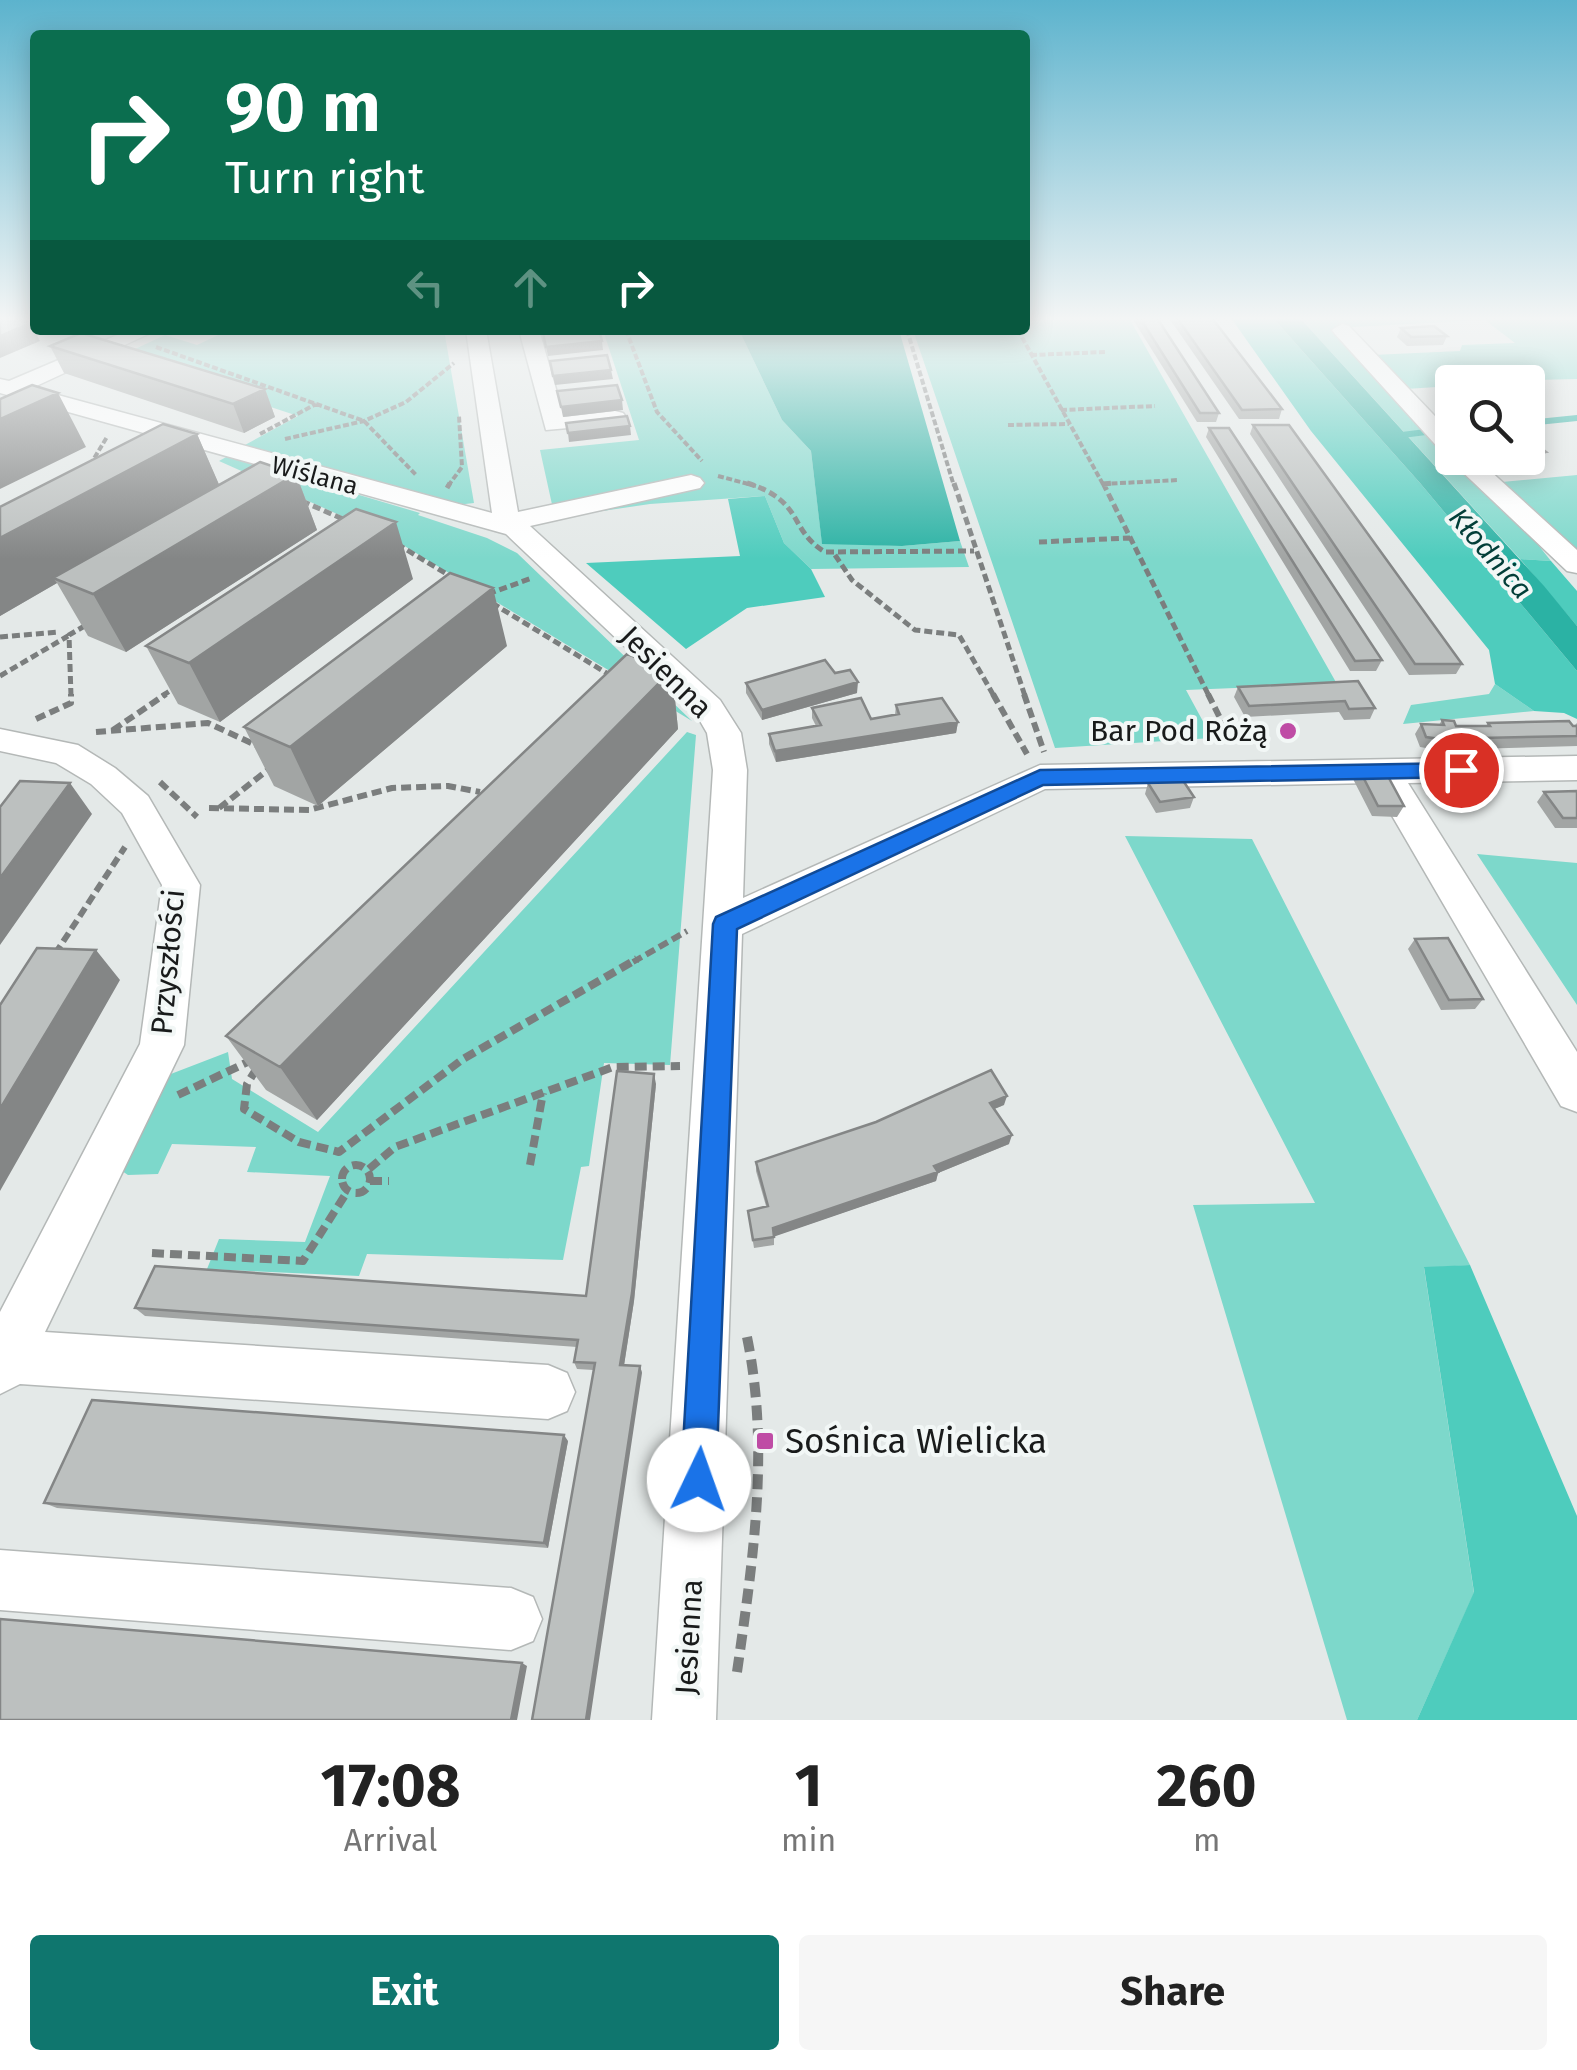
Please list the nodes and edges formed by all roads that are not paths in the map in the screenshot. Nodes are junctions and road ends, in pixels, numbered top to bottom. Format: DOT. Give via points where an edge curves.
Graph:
graph roads {
  1 [pos="47,398"];
  2 [pos="474,398"];
  3 [pos="554,398"];
  4 [pos="1406,398"];
  5 [pos="622,418"];
  6 [pos="1435,430"];
  7 [pos="698,473"];
  8 [pos="1480,475"];
  9 [pos="513,525"];
  10 [pos="1577,565"];
  11 [pos="15,731"];
  12 [pos="1577,768"];
  13 [pos="1384,772"];
  14 [pos="713,923"];
  15 [pos="1577,1092"];
  16 [pos="3,1361"];
  17 [pos="548,1392"];
  18 [pos="0,1580"];
  19 [pos="511,1619"];
  20 [pos="684,1720"];
  1 -- 9 [label="street, Wiślana"];
  2 -- 9 [label="street" via="502,508"];
  3 -- 5 [label="street" via="554,425"];
  4 -- 6 [label="street"];
  7 -- 9 [label="street"];
  8 -- 10 [label="street"];
  9 -- 14 [label="street, Jesienna" via="708,707 724,733 730,770"];
  11 -- 16 [label="street, Przyszłości" via="66,753 135,805 181,885 162,1045"];
  12 -- 13 [label="street"];
  13 -- 14 [label="street" via="1047,777"];
  13 -- 15 [label="street"];
  14 -- 20 [label="street, Jesienna"];
  16 -- 17 [label="street"];
  18 -- 19 [label="street"];
}
